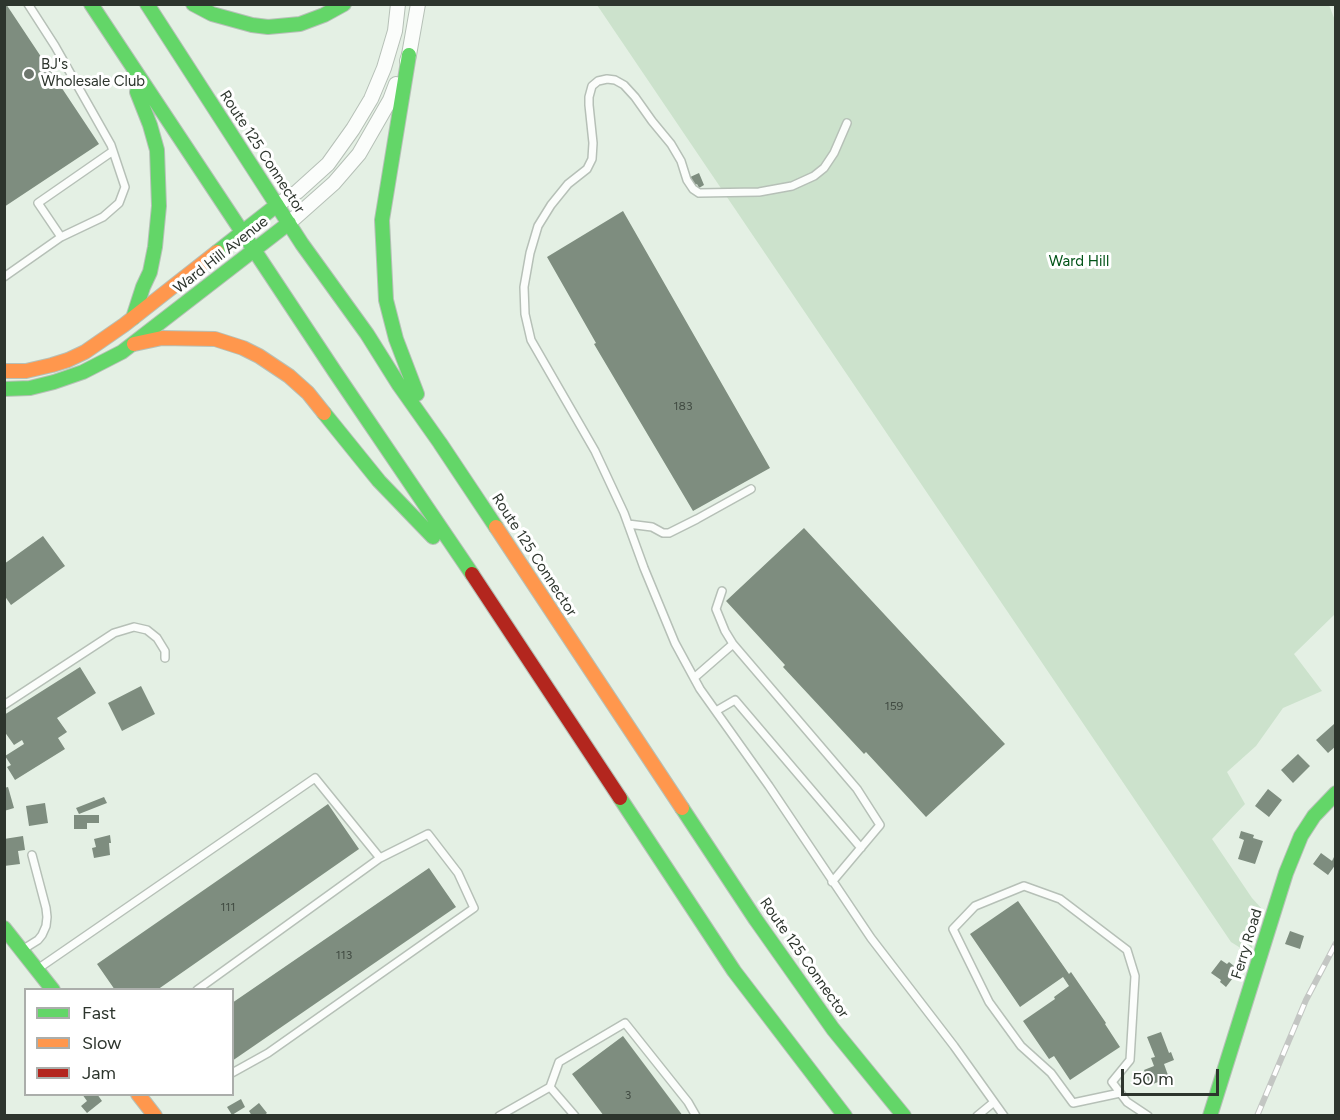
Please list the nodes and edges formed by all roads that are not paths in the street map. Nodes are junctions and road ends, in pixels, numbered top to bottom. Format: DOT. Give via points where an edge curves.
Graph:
graph roads {
  1 [pos="28,4"];
  2 [pos="91,4"];
  3 [pos="147,4"];
  4 [pos="193,4"];
  5 [pos="344,4"];
  6 [pos="398,4"];
  7 [pos="417,4"];
  8 [pos="409,55"];
  9 [pos="127,58"];
  10 [pos="846,123"];
  11 [pos="113,151"];
  12 [pos="277,205"];
  13 [pos="289,223"];
  14 [pos="243,232"];
  15 [pos="62,237"];
  16 [pos="254,249"];
  17 [pos="4,277"];
  18 [pos="133,318"];
  19 [pos="134,344"];
  20 [pos="4,371"];
  21 [pos="4,389"];
  22 [pos="433,432"];
  23 [pos="751,489"];
  24 [pos="628,524"];
  25 [pos="475,579"];
  26 [pos="722,591"];
  27 [pos="733,644"];
  28 [pos="165,658"];
  29 [pos="694,678"];
  30 [pos="4,705"];
  31 [pos="716,711"];
  32 [pos="1335,793"];
  33 [pos="861,848"];
  34 [pos="32,855"];
  35 [pos="380,858"];
  36 [pos="832,882"];
  37 [pos="4,928"];
  38 [pos="22,950"];
  39 [pos="37,969"];
  40 [pos="51,988"];
  41 [pos="201,988"];
  42 [pos="234,1072"];
  43 [pos="550,1087"];
  44 [pos="1120,1093"];
  45 [pos="139,1096"];
  46 [pos="994,1102"];
  47 [pos="155,1116"];
  48 [pos="499,1116"];
  49 [pos="575,1116"];
  50 [pos="696,1116"];
  51 [pos="845,1116"];
  52 [pos="904,1116"];
  53 [pos="977,1116"];
  54 [pos="1004,1116"];
  55 [pos="1148,1116"];
  56 [pos="1210,1116"];
  1 -- 11 [label="lane"];
  2 -- 9 [label="main road"];
  3 -- 12 [label="main road, Route 125 Connector"];
  4 -- 5 [label="main road" via="212,14 268,27 300,24"];
  6 -- 12 [label="street, Ward Hill Avenue" via="384,68 353,129 328,164"];
  7 -- 8 [label="street, Ward Hill Avenue"];
  8 -- 13 [label="street, Ward Hill Avenue" via="390,100 359,154 334,183"];
  8 -- 22 [label="main road" via="382,220 384,277 396,339"];
  9 -- 14 [label="main road"];
  9 -- 18 [label="main road" via="156,143 159,206 150,272"];
  10 -- 24 [label="lane" via="834,153 814,176 792,186 759,192 699,193 687,180 671,144 624,86 607,79 592,86 592,159 551,205 538,226 524,287 525,314 531,340 595,451"];
  11 -- 15 [label="lane" via="125,187 119,203 103,218"];
  11 -- 15 [label="lane" via="38,203"];
  12 -- 13 [label="main road, Route 125 Connector"];
  12 -- 14 [label="main road, Ward Hill Avenue"];
  13 -- 16 [label="main road, Ward Hill Avenue"];
  13 -- 22 [label="main road, Route 125 Connector"];
  14 -- 16 [label="main road"];
  14 -- 18 [label="main road, Ward Hill Avenue"];
  15 -- 17 [label="lane"];
  16 -- 19 [label="main road, Ward Hill Avenue"];
  16 -- 25 [label="main road"];
  18 -- 20 [label="main road, Ward Hill Avenue" via="68,360 26,371"];
  19 -- 21 [label="main road, Ward Hill Avenue" via="83,372 30,388"];
  19 -- 25 [label="main road" via="162,338 215,339 243,348 289,375 379,481"];
  22 -- 52 [label="main road, Route 125 Connector" via="756,920 833,1029"];
  23 -- 24 [label="lane" via="669,533"];
  24 -- 29 [label="lane" via="675,643"];
  25 -- 51 [label="main road" via="734,971"];
  26 -- 27 [label="lane" via="716,609"];
  27 -- 29 [label="lane"];
  27 -- 33 [label="lane" via="857,789 880,825"];
  28 -- 30 [label="lane" via="158,638 134,627 114,633"];
  29 -- 31 [label="lane"];
  31 -- 33 [label="lane" via="735,700"];
  31 -- 36 [label="lane"];
  32 -- 56 [label="main road, Ferry Road" via="1301,836 1286,873"];
  33 -- 36 [label="lane"];
  34 -- 38 [label="lane" via="47,917 42,935"];
  35 -- 39 [label="lane" via="315,778"];
  35 -- 41 [label="lane"];
  35 -- 42 [label="lane" via="428,834 458,873 474,908 268,1053"];
  36 -- 46 [label="lane"];
  37 -- 38 [label="main road"];
  38 -- 39 [label="main road"];
  39 -- 40 [label="main road"];
  43 -- 48 [label="lane"];
  43 -- 49 [label="lane"];
  43 -- 50 [label="lane" via="559,1062 624,1023"];
  44 -- 44 [label="lane" via="1112,1082 1130,1060 1135,976 1128,950 1060,899 1024,886 975,906 953,929 989,1002 1021,1046 1051,1072 1073,1103"];
  44 -- 55 [label="lane"];
  45 -- 47 [label="main road"];
  46 -- 53 [label="lane"];
  46 -- 54 [label="lane"];
}
